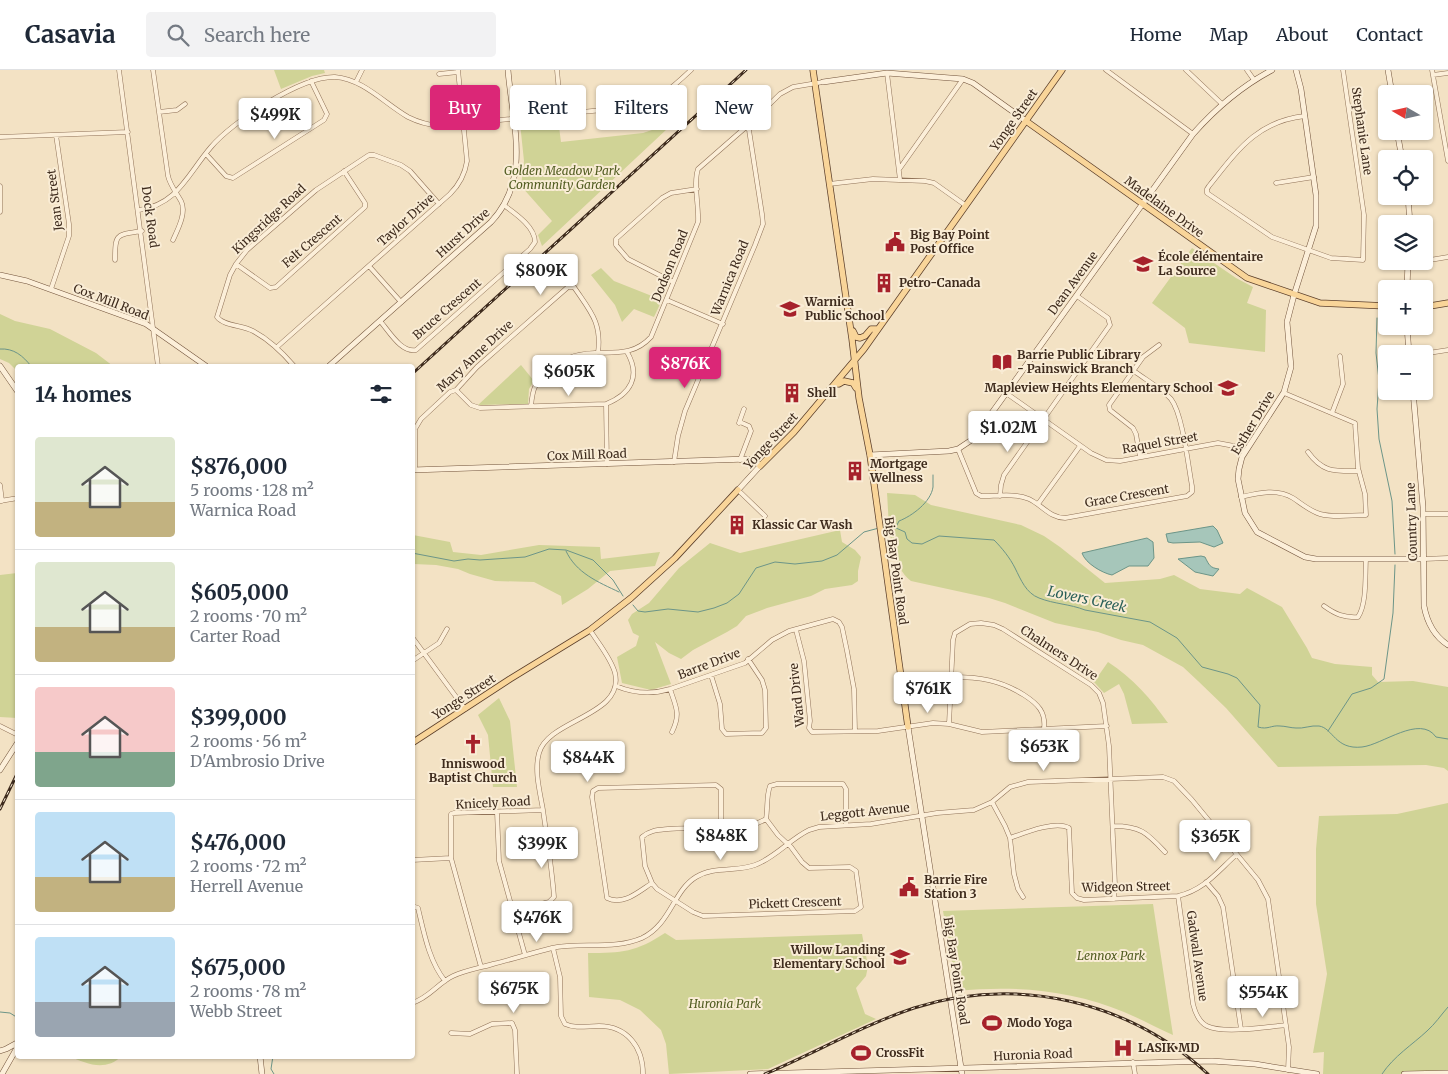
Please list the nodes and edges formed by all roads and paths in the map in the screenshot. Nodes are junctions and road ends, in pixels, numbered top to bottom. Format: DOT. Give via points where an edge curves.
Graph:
graph roads {
  1 [pos="119,70"];
  2 [pos="153,70"];
  3 [pos="362,70"];
  4 [pos="508,70"];
  5 [pos="557,70"];
  6 [pos="813,70"];
  7 [pos="1062,70"];
  8 [pos="1106,70"];
  9 [pos="1186,70"];
  10 [pos="1247,70"];
  11 [pos="1272,70"];
  12 [pos="1296,70"];
  13 [pos="1343,70"];
  14 [pos="1388,70"];
  15 [pos="1432,70"];
  16 [pos="458,71"];
  17 [pos="688,71"];
  18 [pos="887,73"];
  19 [pos="1448,73"];
  20 [pos="439,74"];
  21 [pos="1433,76"];
  22 [pos="963,79"];
  23 [pos="1254,80"];
  24 [pos="311,82"];
  25 [pos="356,82"];
  26 [pos="823,82"];
  27 [pos="816,83"];
  28 [pos="460,85"];
  29 [pos="558,85"];
  30 [pos="1390,85"];
  31 [pos="510,86"];
  32 [pos="771,103"];
  33 [pos="185,104"];
  34 [pos="1222,104"];
  35 [pos="159,112"];
  36 [pos="586,112"];
  37 [pos="1305,116"];
  38 [pos="1026,121"];
  39 [pos="430,124"];
  40 [pos="465,130"];
  41 [pos="514,130"];
  42 [pos="742,130"];
  43 [pos="749,130"];
  44 [pos="128,132"];
  45 [pos="1193,134"];
  46 [pos="56,135"];
  47 [pos="0,137"];
  48 [pos="206,154"];
  49 [pos="1448,160"];
  50 [pos="900,168"];
  51 [pos="344,171"];
  52 [pos="1314,177"];
  53 [pos="900,180"];
  54 [pos="1276,183"];
  55 [pos="829,184"];
  56 [pos="0,186"];
  57 [pos="697,189"];
  58 [pos="176,193"];
  59 [pos="439,204"];
  60 [pos="1142,204"];
  61 [pos="965,205"];
  62 [pos="505,206"];
  63 [pos="139,210"];
  64 [pos="0,212"];
  65 [pos="142,231"];
  66 [pos="173,240"];
  67 [pos="1309,250"];
  68 [pos="1448,258"];
  69 [pos="115,260"];
  70 [pos="1433,260"];
  71 [pos="236,264"];
  72 [pos="369,266"];
  73 [pos="0,275"];
  74 [pos="673,282"];
  75 [pos="51,289"];
  76 [pos="1294,295"];
  77 [pos="1077,296"];
  78 [pos="667,300"];
  79 [pos="401,302"];
  80 [pos="1448,303"];
  81 [pos="1378,306"];
  82 [pos="1433,306"];
  83 [pos="380,321"];
  84 [pos="722,324"];
  85 [pos="850,324"];
  86 [pos="878,329"];
  87 [pos="154,330"];
  88 [pos="1159,345"];
  89 [pos="277,347"];
  90 [pos="1448,350"];
  91 [pos="627,352"];
  92 [pos="1433,352"];
  93 [pos="598,354"];
  94 [pos="1340,356"];
  95 [pos="855,360"];
  96 [pos="158,364"];
  97 [pos="203,364"];
  98 [pos="292,364"];
  99 [pos="331,364"];
  100 [pos="0,366"];
  101 [pos="1134,371"];
  102 [pos="835,384"];
  103 [pos="15,388"];
  104 [pos="456,390"];
  105 [pos="1284,393"];
  106 [pos="1006,394"];
  107 [pos="859,398"];
  108 [pos="1414,400"];
  109 [pos="606,404"];
  110 [pos="531,406"];
  111 [pos="744,409"];
  112 [pos="1332,413"];
  113 [pos="1043,420"];
  114 [pos="415,429"];
  115 [pos="1080,446"];
  116 [pos="958,449"];
  117 [pos="1185,449"];
  118 [pos="1246,452"];
  119 [pos="1308,452"];
  120 [pos="870,455"];
  121 [pos="1140,457"];
  122 [pos="740,460"];
  123 [pos="674,462"];
  124 [pos="607,464"];
  125 [pos="760,466"];
  126 [pos="415,470"];
  127 [pos="1359,471"];
  128 [pos="0,485"];
  129 [pos="738,490"];
  130 [pos="1000,496"];
  131 [pos="1241,497"];
  132 [pos="15,499"];
  133 [pos="1,501"];
  134 [pos="1038,504"];
  135 [pos="1423,514"];
  136 [pos="1448,514"];
  137 [pos="765,516"];
  138 [pos="1448,558"];
  139 [pos="1366,559"];
  140 [pos="1424,559"];
  141 [pos="1324,606"];
  142 [pos="447,629"];
  143 [pos="590,630"];
  144 [pos="796,630"];
  145 [pos="415,641"];
  146 [pos="1448,645"];
  147 [pos="424,652"];
  148 [pos="415,659"];
  149 [pos="748,659"];
  150 [pos="710,675"];
  151 [pos="952,677"];
  152 [pos="616,686"];
  153 [pos="670,690"];
  154 [pos="465,709"];
  155 [pos="949,724"];
  156 [pos="0,726"];
  157 [pos="1106,726"];
  158 [pos="908,727"];
  159 [pos="1044,730"];
  160 [pos="855,731"];
  161 [pos="672,732"];
  162 [pos="15,734"];
  163 [pos="415,740"];
  164 [pos="15,747"];
  165 [pos="0,770"];
  166 [pos="1111,779"];
  167 [pos="992,802"];
  168 [pos="543,810"];
  169 [pos="497,812"];
  170 [pos="921,816"];
  171 [pos="766,819"];
  172 [pos="846,825"];
  173 [pos="1114,826"];
  174 [pos="721,828"];
  175 [pos="1010,838"];
  176 [pos="787,844"];
  177 [pos="1165,852"];
  178 [pos="1236,854"];
  179 [pos="452,858"];
  180 [pos="415,860"];
  181 [pos="1206,882"];
  182 [pos="652,883"];
  183 [pos="1178,896"];
  184 [pos="1023,897"];
  185 [pos="1114,899"];
  186 [pos="676,901"];
  187 [pos="415,907"];
  188 [pos="513,911"];
  189 [pos="553,948"];
  190 [pos="525,956"];
  191 [pos="481,967"];
  192 [pos="445,982"];
  193 [pos="415,1002"];
  194 [pos="1286,1025"];
  195 [pos="1241,1029"];
  196 [pos="451,1033"];
  197 [pos="15,1045"];
  198 [pos="15,1048"];
  199 [pos="0,1051"];
  200 [pos="260,1059"];
  201 [pos="1133,1062"];
  202 [pos="4,1064"];
  203 [pos="962,1067"];
  204 [pos="1288,1070"];
  205 [pos="853,1072"];
  206 [pos="1448,1073"];
  207 [pos="2,1074"];
  208 [pos="262,1074"];
  209 [pos="517,1074"];
  210 [pos="643,1074"];
  211 [pos="750,1074"];
  212 [pos="962,1074"];
  213 [pos="1135,1074"];
  214 [pos="1316,1074"];
  215 [pos="1404,1074"];
  1 -- 44 [label="street, Dock Road"];
  2 -- 35 [label="street"];
  3 -- 25 [label="street"];
  4 -- 31 [label="street, Hurst Drive"];
  5 -- 29 [label="street"];
  6 -- 27 [label="main road, Big Bay Point Road"];
  7 -- 38 [label="main road, Yonge Street"];
  8 -- 45 [label="street"];
  9 -- 34 [label="street"];
  10 -- 23 [label="street"];
  11 -- 23 [label="street, Dean Avenue"];
  12 -- 37 [label="street, Esther Drive"];
  13 -- 67 [label="street, Stephanie Lane" via="1364,215 1363,260 1333,258"];
  14 -- 30 [label="street"];
  15 -- 21 [label="street"];
  16 -- 20 [label="street"];
  16 -- 28 [label="street, Taylor Drive"];
  17 -- 36 [label="street" via="661,96 644,104"];
  18 -- 22 [label="street"];
  18 -- 26 [label="street"];
  18 -- 50 [label="street"];
  19 -- 21 [label="street"];
  21 -- 49 [label="street"];
  22 -- 38 [label="street"];
  22 -- 50 [label="street"];
  23 -- 34 [label="street, Dean Avenue"];
  24 -- 25 [label="street" via="334,78"];
  24 -- 48 [label="street" via="239,121"];
  24 -- 48 [label="street" via="327,114 324,120 233,178 226,176"];
  25 -- 39 [label="street" via="415,120"];
  26 -- 27 [label="street, Dodson Road"];
  27 -- 32 [label="street, Dodson Road" via="793,87"];
  27 -- 55 [label="main road, Big Bay Point Road"];
  33 -- 35 [label="street" via="177,110"];
  34 -- 45 [label="street, Dean Avenue"];
  35 -- 58 [label="street" via="168,176"];
  37 -- 52 [label="street, Esther Drive"];
  37 -- 67 [label="street" via="1278,123 1253,136 1236,152 1207,192 1267,235"];
  38 -- 60 [label="main road, Madelaine Drive"];
  38 -- 61 [label="main road, Yonge Street"];
  40 -- 59 [label="street, Taylor Drive" via="465,171 457,187"];
  41 -- 62 [label="street, Hurst Drive" via="516,170"];
  42 -- 57 [label="street, Dodson Road" via="698,169 695,177"];
  43 -- 84 [label="street, Warnica Road" via="762,224"];
  44 -- 46 [label="street"];
  44 -- 63 [label="street, Dock Road"];
  45 -- 60 [label="street, Dean Avenue"];
  46 -- 47 [label="street"];
  46 -- 75 [label="street, Jean Street" via="69,236"];
  48 -- 58 [label="street"];
  50 -- 53 [label="street"];
  51 -- 59 [label="street, Kingsridge Road" via="374,155 410,171"];
  51 -- 71 [label="street, Kingsridge Road" via="316,190"];
  51 -- 71 [label="street, Felt Crescent" via="365,207 276,287 270,288"];
  52 -- 54 [label="street"];
  52 -- 67 [label="street, Esther Drive" via="1317,215"];
  53 -- 55 [label="street"];
  53 -- 61 [label="street" via="934,184"];
  55 -- 85 [label="main road, Big Bay Point Road"];
  56 -- 64 [label="street"];
  57 -- 74 [label="street, Dodson Road" via="698,222"];
  57 -- 74 [label="street" via="671,193 662,198 616,239 616,245 628,259"];
  58 -- 63 [label="street" via="160,205"];
  58 -- 66 [label="street" via="183,209"];
  59 -- 72 [label="street, Taylor Drive"];
  60 -- 76 [label="main road, Madelaine Drive" via="1244,276"];
  60 -- 77 [label="street, Dean Avenue"];
  61 -- 86 [label="main road, Yonge Street"];
  62 -- 79 [label="street, Hurst Drive"];
  62 -- 83 [label="street, Bruce Crescent" via="533,233 535,242 530,249 416,350 403,347"];
  63 -- 65 [label="street, Dock Road"];
  65 -- 69 [label="street" via="118,237"];
  65 -- 87 [label="street, Dock Road"];
  67 -- 76 [label="street, Esther Drive"];
  68 -- 70 [label="street"];
  71 -- 89 [label="street, Kingsridge Road" via="225,286 216,317 253,331"];
  72 -- 79 [label="street"];
  72 -- 89 [label="street, Taylor Drive"];
  73 -- 75 [label="street, Cox Mill Road"];
  74 -- 78 [label="street, Dodson Road"];
  75 -- 87 [label="street, Cox Mill Road" via="134,319"];
  76 -- 81 [label="main road, Madelaine Drive" via="1322,304"];
  76 -- 105 [label="street, Esther Drive" via="1288,322 1291,367"];
  77 -- 106 [label="street, Dean Avenue"];
  77 -- 113 [label="street" via="1108,318 1110,325"];
  78 -- 84 [label="street"];
  78 -- 91 [label="street, Dodson Road" via="651,337 644,345"];
  79 -- 83 [label="street, Hurst Drive"];
  80 -- 82 [label="main road"];
  83 -- 99 [label="street, Hurst Drive"];
  84 -- 123 [label="street, Warnica Road" via="685,411"];
  85 -- 86 [label="main road" via="859,338"];
  85 -- 95 [label="main road, Big Bay Point Road"];
  86 -- 95 [label="main road, Yonge Street"];
  87 -- 96 [label="street, Dock Road"];
  87 -- 97 [label="street, Cox Mill Road"];
  88 -- 101 [label="street" via="1143,357"];
  89 -- 98 [label="street, Kingsridge Road"];
  90 -- 92 [label="street"];
  91 -- 93 [label="street, Dodson Road"];
  91 -- 109 [label="street" via="632,360 634,378 619,399"];
  93 -- 104 [label="street, Mary Anne Drive" via="598,327 574,287 568,286 477,367"];
  93 -- 110 [label="street, Dodson Road" via="576,355 550,371 532,390"];
  94 -- 112 [label="street" via="1343,384"];
  95 -- 102 [label="main road, Yonge Street"];
  95 -- 107 [label="main road, Big Bay Point Road"];
  100 -- 103 [label="street"];
  101 -- 117 [label="street, Grace Crescent" via="1173,402"];
  101 -- 121 [label="street" via="1109,408 1133,428"];
  102 -- 107 [label="main road" via="853,383"];
  102 -- 125 [label="main road, Yonge Street"];
  104 -- 110 [label="street" via="471,405 480,408"];
  104 -- 114 [label="street, Mary Anne Drive" via="421,419"];
  105 -- 112 [label="street"];
  105 -- 118 [label="street, Esther Drive"];
  106 -- 113 [label="street, Raquel Street"];
  106 -- 116 [label="street, Dean Avenue" via="976,436"];
  107 -- 120 [label="main road, Big Bay Point Road"];
  108 -- 135 [label="street, Country Lane"];
  109 -- 110 [label="street"];
  109 -- 124 [label="street"];
  111 -- 122 [label="street" via="739,423 751,430"];
  112 -- 127 [label="street" via="1355,423"];
  113 -- 115 [label="street, Raquel Street"];
  113 -- 130 [label="street" via="1004,475"];
  115 -- 121 [label="street, Raquel Street" via="1106,460"];
  115 -- 134 [label="street"];
  116 -- 120 [label="street, Dean Avenue"];
  116 -- 130 [label="street, Grace Crescent" via="976,493"];
  117 -- 118 [label="street, Raquel Street" via="1218,443"];
  117 -- 121 [label="street, Raquel Street"];
  117 -- 134 [label="street, Grace Crescent" via="1192,490 1187,496 1065,518 1054,516"];
  118 -- 131 [label="street, Esther Drive" via="1238,474"];
  119 -- 127 [label="street" via="1328,470"];
  120 -- 158 [label="main road, Big Bay Point Road"];
  122 -- 123 [label="street, Cox Mill Road"];
  122 -- 125 [label="street, Cox Mill Road" via="748,459"];
  123 -- 124 [label="street, Cox Mill Road"];
  124 -- 126 [label="street, Cox Mill Road"];
  125 -- 129 [label="street, Yonge Street"];
  127 -- 131 [label="street" via="1366,496 1366,515 1323,515 1278,492"];
  128 -- 133 [label="street"];
  129 -- 137 [label="street"];
  129 -- 143 [label="main road, Yonge Street" via="675,558"];
  130 -- 134 [label="street, Grace Crescent" via="1020,496"];
  131 -- 139 [label="street, Esther Drive" via="1245,513 1257,532 1305,556"];
  132 -- 133 [label="street"];
  135 -- 136 [label="street"];
  135 -- 140 [label="street, Country Lane"];
  138 -- 140 [label="street, Esther Drive"];
  139 -- 140 [label="street, Esther Drive"];
  139 -- 141 [label="street" via="1365,590 1358,617 1337,615"];
  140 -- 146 [label="street, Country Lane" via="1426,617 1432,629"];
  142 -- 147 [label="street" via="438,643"];
  143 -- 152 [label="street" via="615,672"];
  143 -- 154 [label="main road, Yonge Street"];
  144 -- 149 [label="street, Barre Drive" via="772,640"];
  144 -- 160 [label="street, Ward Drive" via="808,688 809,728 812,732"];
  144 -- 160 [label="street, Barre Drive" via="834,619 842,627 854,689"];
  145 -- 147 [label="street"];
  147 -- 148 [label="street"];
  147 -- 154 [label="street"];
  149 -- 150 [label="street, Barre Drive" via="745,663"];
  149 -- 150 [label="street" via="765,690 766,728 762,733 726,734 722,729 720,704"];
  150 -- 153 [label="street, Barre Drive"];
  151 -- 155 [label="street, Chalmers Drive"];
  151 -- 157 [label="street, Chalmers Drive" via="955,633 970,624 994,625 1091,685 1103,703"];
  151 -- 159 [label="street" via="988,679 1008,685 1040,707"];
  152 -- 153 [label="street, Barre Drive" via="645,693"];
  152 -- 168 [label="street" via="606,702 548,738 539,751 537,762"];
  153 -- 161 [label="street" via="678,721"];
  154 -- 163 [label="main road, Yonge Street"];
  155 -- 158 [label="street, Ward Drive"];
  155 -- 159 [label="street, Ward Drive" via="982,732"];
  156 -- 162 [label="street"];
  157 -- 159 [label="street, Ward Drive"];
  157 -- 166 [label="street, Chalmers Drive"];
  158 -- 160 [label="street, Ward Drive"];
  158 -- 170 [label="street, Big Bay Point Road"];
  164 -- 165 [label="street"];
  166 -- 167 [label="street, Leggott Avenue" via="1028,782 1010,787"];
  166 -- 173 [label="street, Chalmers Drive"];
  166 -- 178 [label="street, Leggott Avenue" via="1151,777 1174,782"];
  167 -- 170 [label="street, Leggott Avenue" via="974,810"];
  167 -- 175 [label="street"];
  168 -- 169 [label="street, Knicely Road"];
  168 -- 188 [label="street" via="554,897 549,902"];
  169 -- 179 [label="street, Knicely Road" via="451,814"];
  169 -- 188 [label="street" via="499,861"];
  170 -- 172 [label="street, Leggott Avenue"];
  170 -- 203 [label="street, Big Bay Point Road"];
  171 -- 172 [label="street" via="770,786 836,783 843,784 846,789"];
  171 -- 174 [label="street" via="743,827"];
  171 -- 176 [label="street"];
  172 -- 176 [label="street, Leggott Avenue" via="818,827"];
  173 -- 177 [label="street" via="1140,830"];
  173 -- 185 [label="street, Chalmers Drive"];
  174 -- 182 [label="street" via="648,832 642,837 642,845"];
  174 -- 182 [label="street" via="721,789 716,785 598,788 593,791 607,898 613,901 631,897"];
  175 -- 184 [label="street" via="1014,874"];
  175 -- 185 [label="street, Widgeon Street" via="1065,825 1071,834 1072,893 1084,900"];
  176 -- 186 [label="street, Leggott Avenue" via="756,865 716,870 696,877 686,885"];
  176 -- 186 [label="street, Pickett Crescent" via="809,868 850,867 856,871 860,907 855,911 703,916"];
  178 -- 181 [label="street, Widgeon Street"];
  178 -- 194 [label="street, Leggott Avenue" via="1258,880 1268,899"];
  179 -- 180 [label="street"];
  179 -- 191 [label="street, Knicely Road"];
  181 -- 183 [label="street, Widgeon Street" via="1201,888"];
  181 -- 195 [label="street" via="1223,907"];
  182 -- 186 [label="street"];
  183 -- 185 [label="street, Widgeon Street"];
  183 -- 195 [label="street, Gadwall Avenue" via="1196,1013 1208,1026"];
  186 -- 189 [label="street, Leggott Avenue" via="653,931 641,938 622,943"];
  187 -- 192 [label="street" via="418,908 437,972"];
  188 -- 190 [label="street"];
  189 -- 190 [label="street, Leggott Avenue"];
  189 -- 210 [label="street" via="560,977 561,1016 565,1024 572,1027 612,1027 622,1031 637,1046 642,1057"];
  190 -- 191 [label="street, Leggott Avenue"];
  191 -- 192 [label="street, Leggott Avenue"];
  192 -- 193 [label="street, Leggott Avenue"];
  194 -- 195 [label="street, Gadwall Avenue"];
  194 -- 204 [label="street, Leggott Avenue" via="1290,1055"];
  196 -- 209 [label="street" via="470,1034 492,1024 512,1023"];
  197 -- 199 [label="street"];
  198 -- 202 [label="street"];
  200 -- 208 [label="street"];
  201 -- 203 [label="street, Huronia Road"];
  201 -- 204 [label="street, Huronia Road" via="1212,1061"];
  201 -- 213 [label="street"];
  202 -- 207 [label="street"];
  203 -- 205 [label="street, Huronia Road"];
  203 -- 212 [label="street, Big Bay Point Road"];
  204 -- 214 [label="street, Huronia Road"];
  205 -- 211 [label="street, Huronia Road"];
  206 -- 215 [label="street"];
}
